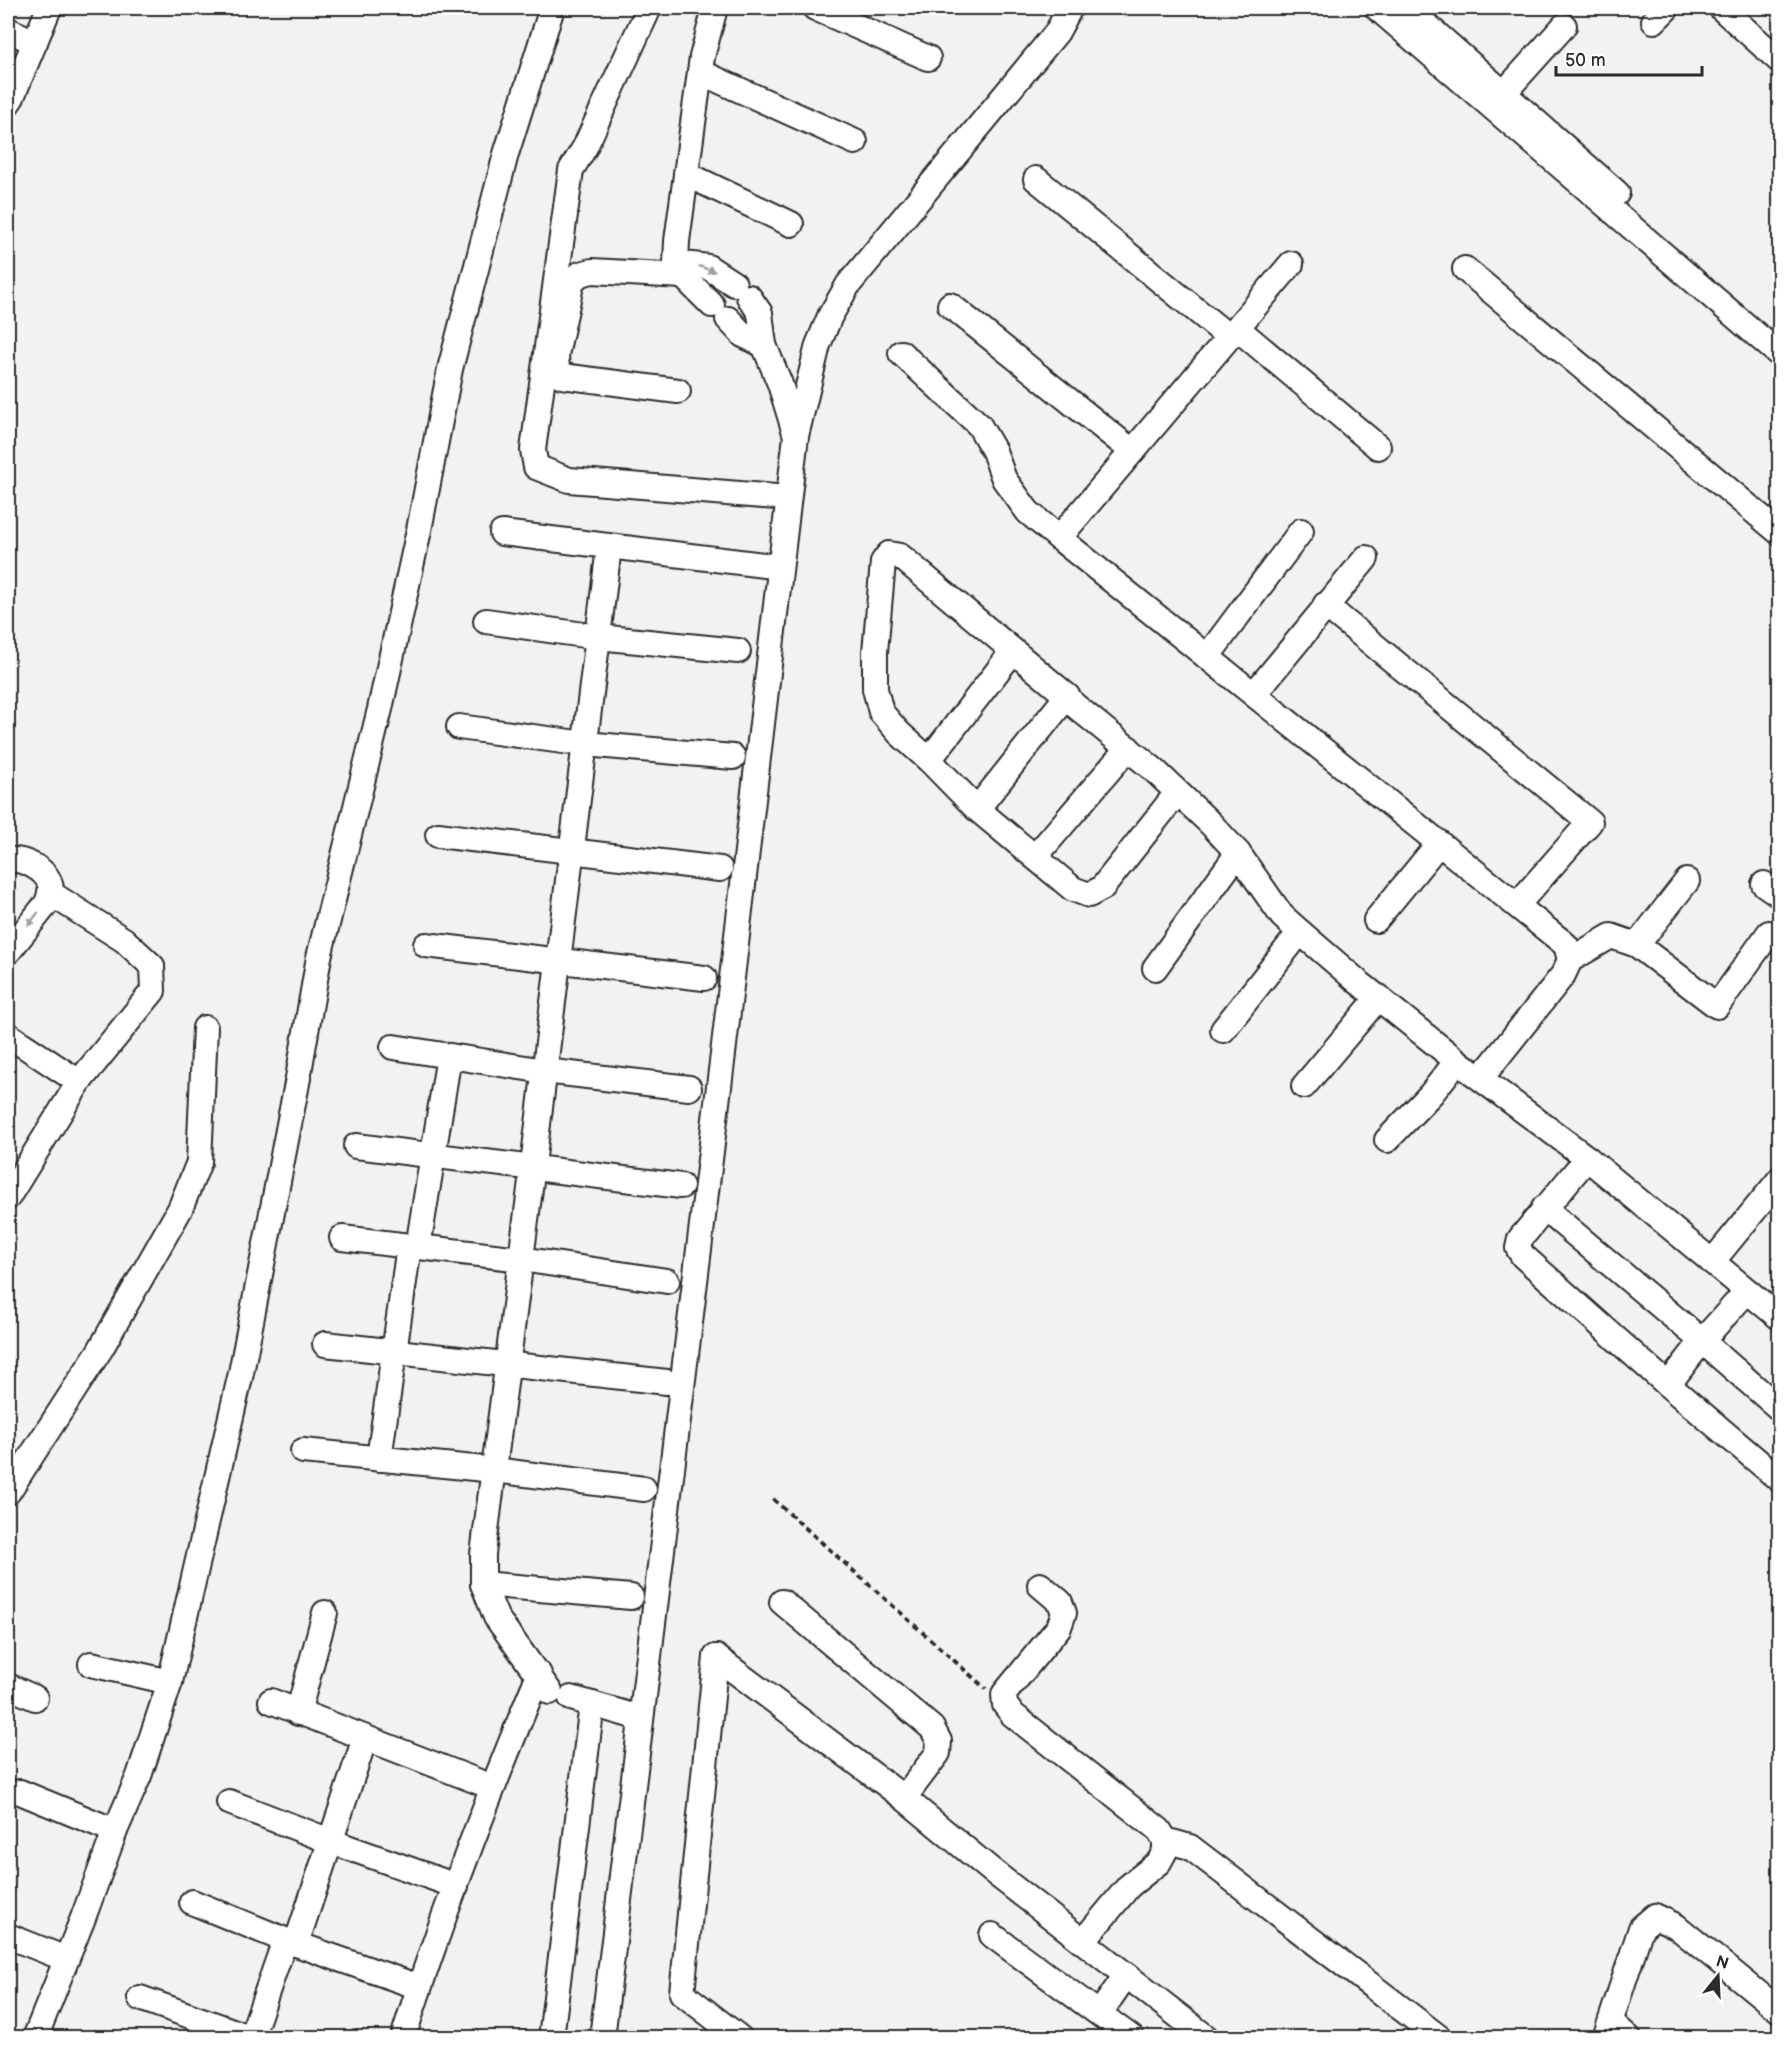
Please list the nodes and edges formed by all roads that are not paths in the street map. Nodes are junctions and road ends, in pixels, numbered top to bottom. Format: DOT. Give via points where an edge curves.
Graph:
graph roads {
  1 [pos="50,8"];
  2 [pos="552,8"];
  3 [pos="649,8"];
  4 [pos="715,8"];
  5 [pos="815,8"];
  6 [pos="1070,8"];
  7 [pos="1377,8"];
  8 [pos="1407,8"];
  9 [pos="1721,8"];
  10 [pos="1564,26"];
  11 [pos="8,30"];
  12 [pos="35,42"];
  13 [pos="928,57"];
  14 [pos="1779,61"];
  15 [pos="700,72"];
  16 [pos="1498,100"];
  17 [pos="8,104"];
  18 [pos="855,142"];
  19 [pos="686,174"];
  20 [pos="1036,179"];
  21 [pos="791,225"];
  22 [pos="1291,264"];
  23 [pos="1465,269"];
  24 [pos="679,270"];
  25 [pos="950,305"];
  26 [pos="1233,333"];
  27 [pos="1779,334"];
  28 [pos="764,345"];
  29 [pos="901,353"];
  30 [pos="1779,356"];
  31 [pos="678,391"];
  32 [pos="796,436"];
  33 [pos="1378,447"];
  34 [pos="1132,451"];
  35 [pos="788,498"];
  36 [pos="1300,531"];
  37 [pos="502,533"];
  38 [pos="1779,533"];
  39 [pos="1059,538"];
  40 [pos="609,547"];
  41 [pos="1366,558"];
  42 [pos="780,567"];
  43 [pos="1325,605"];
  44 [pos="486,621"];
  45 [pos="598,637"];
  46 [pos="738,651"];
  47 [pos="1013,651"];
  48 [pos="1207,657"];
  49 [pos="1254,694"];
  50 [pos="1067,696"];
  51 [pos="459,727"];
  52 [pos="585,744"];
  53 [pos="1128,748"];
  54 [pos="733,757"];
  55 [pos="929,760"];
  56 [pos="1177,793"];
  57 [pos="977,809"];
  58 [pos="438,836"];
  59 [pos="1439,843"];
  60 [pos="571,852"];
  61 [pos="1238,853"];
  62 [pos="1035,857"];
  63 [pos="8,860"];
  64 [pos="720,869"];
  65 [pos="1687,881"];
  66 [pos="50,893"];
  67 [pos="1516,905"];
  68 [pos="1376,920"];
  69 [pos="1300,932"];
  70 [pos="1768,933"];
  71 [pos="426,945"];
  72 [pos="1637,945"];
  73 [pos="8,952"];
  74 [pos="559,960"];
  75 [pos="1570,960"];
  76 [pos="1155,968"];
  77 [pos="704,978"];
  78 [pos="1379,997"];
  79 [pos="205,1028"];
  80 [pos="1223,1030"];
  81 [pos="8,1035"];
  82 [pos="393,1047"];
  83 [pos="449,1056"];
  84 [pos="1457,1061"];
  85 [pos="545,1071"];
  86 [pos="1480,1078"];
  87 [pos="79,1082"];
  88 [pos="1304,1086"];
  89 [pos="688,1088"];
  90 [pos="1387,1140"];
  91 [pos="356,1146"];
  92 [pos="432,1156"];
  93 [pos="1587,1158"];
  94 [pos="533,1168"];
  95 [pos="1779,1179"];
  96 [pos="10,1186"];
  97 [pos="681,1186"];
  98 [pos="1544,1208"];
  99 [pos="342,1238"];
  100 [pos="414,1246"];
  101 [pos="521,1259"];
  102 [pos="1712,1262"];
  103 [pos="667,1281"];
  104 [pos="1747,1291"];
  105 [pos="1779,1318"];
  106 [pos="1702,1341"];
  107 [pos="325,1344"];
  108 [pos="392,1352"];
  109 [pos="507,1364"];
  110 [pos="667,1383"];
  111 [pos="1668,1385"];
  112 [pos="1779,1409"];
  113 [pos="303,1451"];
  114 [pos="378,1459"];
  115 [pos="494,1470"];
  116 [pos="1779,1480"];
  117 [pos="644,1489"];
  118 [pos="8,1492"];
  119 [pos="483,1584"];
  120 [pos="1040,1585"];
  121 [pos="631,1597"];
  122 [pos="782,1602"];
  123 [pos="325,1613"];
  124 [pos="91,1664"];
  125 [pos="170,1682"];
  126 [pos="8,1686"];
  127 [pos="563,1692"];
  128 [pos="35,1698"];
  129 [pos="271,1701"];
  130 [pos="298,1713"];
  131 [pos="640,1718"];
  132 [pos="365,1738"];
  133 [pos="492,1787"];
  134 [pos="20,1792"];
  135 [pos="904,1798"];
  136 [pos="229,1802"];
  137 [pos="115,1831"];
  138 [pos="1165,1840"];
  139 [pos="330,1841"];
  140 [pos="456,1886"];
  141 [pos="192,1902"];
  142 [pos="992,1935"];
  143 [pos="8,1936"];
  144 [pos="1083,1941"];
  145 [pos="291,1942"];
  146 [pos="66,1959"];
  147 [pos="1126,1975"];
  148 [pos="419,1987"];
  149 [pos="140,1998"];
  150 [pos="1779,2011"];
  151 [pos="1100,2013"];
  152 [pos="1608,2030"];
  153 [pos="35,2037"];
  154 [pos="251,2037"];
  155 [pos="403,2037"];
  156 [pos="551,2037"];
  157 [pos="602,2037"];
  158 [pos="740,2037"];
  159 [pos="1132,2037"];
  160 [pos="1207,2037"];
  161 [pos="1440,2037"];
  162 [pos="1629,2037"];
  1 -- 12 [label="street"];
  2 -- 125 [label="street" via="506,154 450,369 385,687 319,957 241,1373"];
  3 -- 35 [label="street" via="571,170 533,450 536,467 570,480"];
  4 -- 15 [label="street"];
  5 -- 13 [label="street"];
  6 -- 32 [label="street" via="1057,32 848,285 818,345"];
  7 -- 16 [label="street"];
  8 -- 16 [label="street"];
  9 -- 14 [label="street"];
  10 -- 16 [label="street"];
  11 -- 12 [label="street"];
  12 -- 17 [label="street"];
  15 -- 18 [label="street"];
  15 -- 19 [label="street"];
  16 -- 27 [label="street"];
  16 -- 30 [label="street"];
  19 -- 21 [label="street"];
  19 -- 24 [label="street"];
  20 -- 26 [label="street"];
  22 -- 26 [label="street"];
  23 -- 38 [label="street"];
  24 -- 28 [label="street" via="743,334"];
  24 -- 28 [label="street, one-way" via="708,267 741,291 760,313"];
  24 -- 31 [label="street" via="580,274 572,281 556,356 556,369 562,376"];
  25 -- 34 [label="street"];
  26 -- 33 [label="street"];
  26 -- 34 [label="street"];
  28 -- 32 [label="street"];
  29 -- 39 [label="street" via="979,425 1004,479 1028,512"];
  32 -- 35 [label="street"];
  34 -- 39 [label="street"];
  35 -- 42 [label="street"];
  36 -- 48 [label="street"];
  37 -- 40 [label="street"];
  39 -- 48 [label="street"];
  40 -- 42 [label="street"];
  40 -- 45 [label="street"];
  41 -- 43 [label="street"];
  42 -- 131 [label="street"];
  43 -- 49 [label="street"];
  43 -- 67 [label="street" via="1590,822"];
  44 -- 45 [label="street"];
  45 -- 46 [label="street"];
  45 -- 52 [label="street"];
  47 -- 50 [label="street"];
  47 -- 55 [label="street"];
  47 -- 55 [label="street" via="900,556 889,554 883,562 875,652 876,689 881,712"];
  48 -- 49 [label="street"];
  49 -- 59 [label="street"];
  50 -- 53 [label="street"];
  50 -- 57 [label="street"];
  51 -- 52 [label="street"];
  52 -- 54 [label="street"];
  52 -- 60 [label="street"];
  53 -- 56 [label="street"];
  53 -- 62 [label="street"];
  55 -- 57 [label="street"];
  56 -- 61 [label="street"];
  56 -- 62 [label="street" via="1102,888 1089,895 1073,889"];
  57 -- 62 [label="street"];
  58 -- 60 [label="street"];
  59 -- 67 [label="street"];
  59 -- 68 [label="street"];
  60 -- 64 [label="street"];
  60 -- 74 [label="street"];
  61 -- 69 [label="street" via="1282,916"];
  61 -- 76 [label="street"];
  63 -- 66 [label="street" via="19,858 41,872 50,883"];
  65 -- 72 [label="street"];
  66 -- 73 [label="street, one-way" via="47,903"];
  66 -- 87 [label="street" via="124,940 152,966 153,991"];
  67 -- 75 [label="street" via="1566,945"];
  69 -- 78 [label="street"];
  69 -- 80 [label="street"];
  70 -- 72 [label="street" via="1717,1006"];
  71 -- 74 [label="street"];
  72 -- 75 [label="street" via="1611,936"];
  74 -- 77 [label="street"];
  74 -- 85 [label="street"];
  75 -- 86 [label="street" via="1563,975"];
  78 -- 84 [label="street"];
  78 -- 88 [label="street"];
  79 -- 118 [label="street" via="199,1162 180,1209 100,1350"];
  81 -- 87 [label="street"];
  82 -- 83 [label="street"];
  83 -- 85 [label="street"];
  83 -- 92 [label="street"];
  84 -- 86 [label="street"];
  84 -- 90 [label="street"];
  85 -- 89 [label="street"];
  85 -- 94 [label="street"];
  86 -- 93 [label="street"];
  87 -- 96 [label="street"];
  91 -- 92 [label="street"];
  92 -- 94 [label="street"];
  92 -- 100 [label="street"];
  93 -- 98 [label="street"];
  93 -- 102 [label="street"];
  94 -- 97 [label="street"];
  94 -- 101 [label="street"];
  95 -- 102 [label="street"];
  98 -- 106 [label="street"];
  98 -- 111 [label="street" via="1520,1239 1518,1248 1523,1257"];
  99 -- 100 [label="street"];
  100 -- 101 [label="street"];
  100 -- 108 [label="street"];
  101 -- 103 [label="street"];
  101 -- 109 [label="street"];
  102 -- 104 [label="street"];
  104 -- 105 [label="street"];
  104 -- 106 [label="street"];
  106 -- 111 [label="street"];
  106 -- 112 [label="street"];
  107 -- 108 [label="street"];
  108 -- 109 [label="street"];
  108 -- 114 [label="street"];
  109 -- 110 [label="street"];
  109 -- 115 [label="street"];
  111 -- 116 [label="street"];
  113 -- 114 [label="street"];
  114 -- 115 [label="street"];
  115 -- 117 [label="street"];
  115 -- 119 [label="street"];
  119 -- 121 [label="street"];
  119 -- 127 [label="street" via="496,1617"];
  120 -- 138 [label="street" via="1060,1602 1064,1613 1059,1627 1004,1694 1005,1705 1159,1830"];
  122 -- 135 [label="street" via="932,1728 939,1741 938,1753"];
  123 -- 130 [label="street"];
  124 -- 125 [label="street"];
  125 -- 137 [label="street" via="139,1776"];
  126 -- 128 [label="street"];
  127 -- 131 [label="street"];
  127 -- 133 [label="street"];
  127 -- 156 [label="street"];
  129 -- 130 [label="street"];
  130 -- 132 [label="street"];
  131 -- 157 [label="street"];
  132 -- 133 [label="street"];
  132 -- 139 [label="street"];
  133 -- 140 [label="street"];
  134 -- 137 [label="street"];
  135 -- 144 [label="street"];
  135 -- 158 [label="street" via="716,1657 682,1994"];
  136 -- 139 [label="street"];
  137 -- 146 [label="street"];
  138 -- 144 [label="street" via="1159,1862 1129,1886"];
  138 -- 161 [label="street" via="1190,1847"];
  139 -- 140 [label="street"];
  139 -- 145 [label="street"];
  140 -- 148 [label="street"];
  141 -- 145 [label="street"];
  142 -- 151 [label="street"];
  143 -- 146 [label="street"];
  144 -- 147 [label="street"];
  145 -- 148 [label="street"];
  145 -- 154 [label="street"];
  146 -- 153 [label="street"];
  147 -- 151 [label="street"];
  147 -- 160 [label="street"];
  148 -- 155 [label="street"];
  149 -- 154 [label="street"];
  150 -- 152 [label="street" via="1676,1926 1655,1916 1641,1928"];
  151 -- 159 [label="street"];
  152 -- 162 [label="street"];
}
